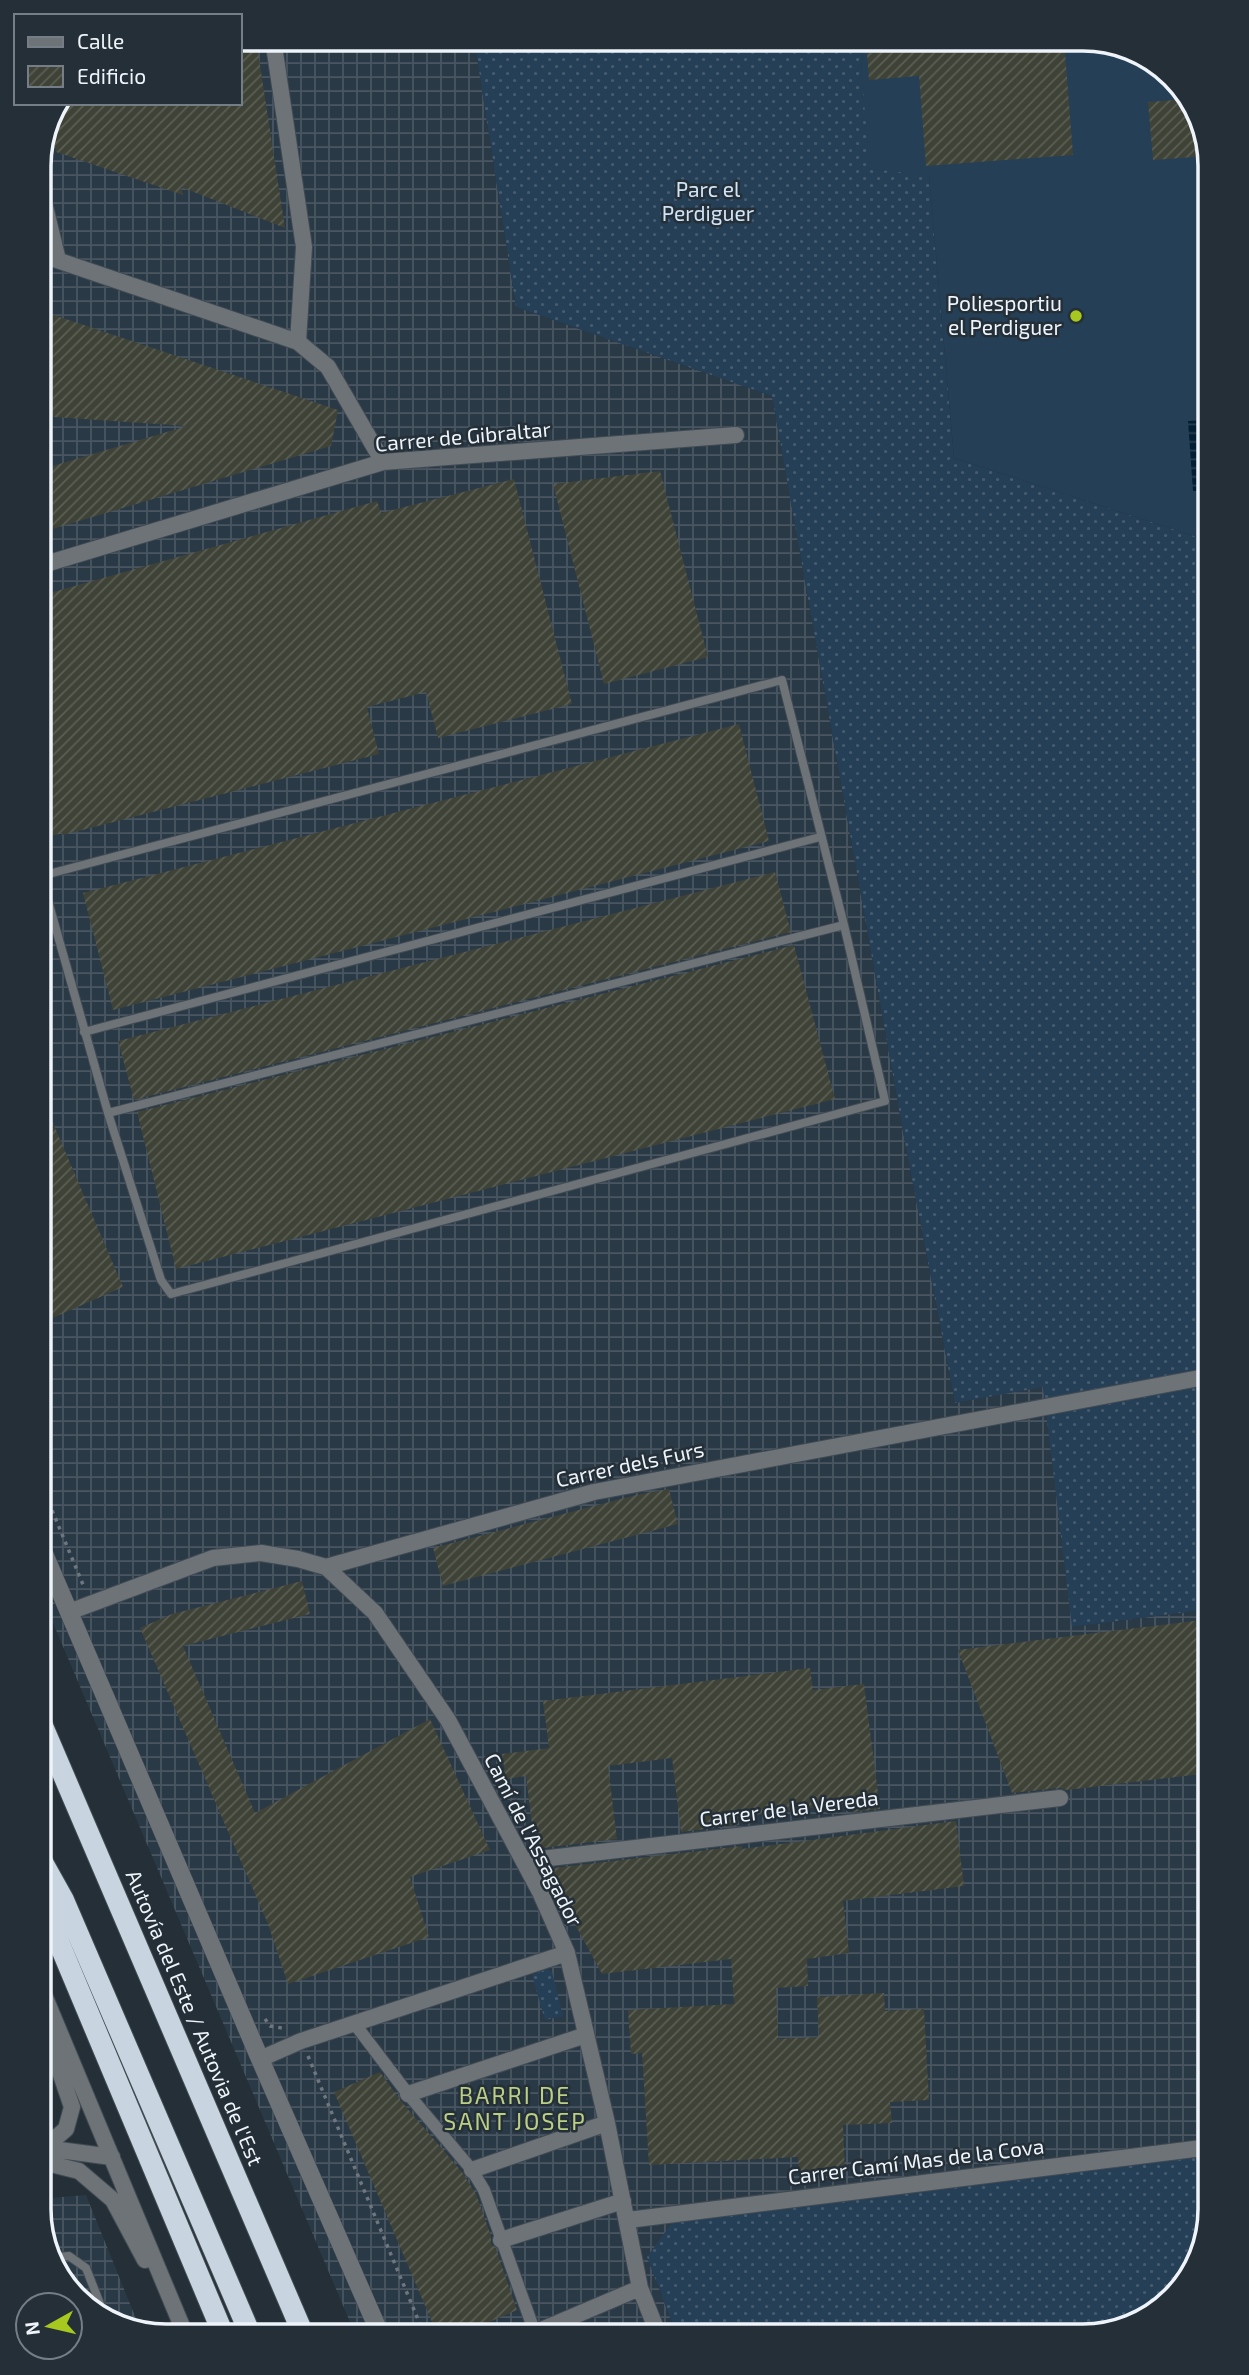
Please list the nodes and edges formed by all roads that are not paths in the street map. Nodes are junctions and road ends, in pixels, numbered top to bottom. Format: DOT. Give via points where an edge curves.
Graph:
graph roads {
  1 [pos="275,51"];
  2 [pos="51,231"];
  3 [pos="51,258"];
  4 [pos="58,260"];
  5 [pos="298,342"];
  6 [pos="736,435"];
  7 [pos="383,462"];
  8 [pos="51,562"];
  9 [pos="820,836"];
  10 [pos="51,873"];
  11 [pos="51,915"];
  12 [pos="844,925"];
  13 [pos="84,1032"];
  14 [pos="108,1113"];
  15 [pos="1198,1378"];
  16 [pos="326,1567"];
  17 [pos="51,1571"];
  18 [pos="69,1612"];
  19 [pos="51,1748"];
  20 [pos="1060,1798"];
  21 [pos="524,1861"];
  22 [pos="51,1878"];
  23 [pos="51,1924"];
  24 [pos="567,1953"];
  25 [pos="51,2015"];
  26 [pos="354,2023"];
  27 [pos="586,2035"];
  28 [pos="51,2038"];
  29 [pos="260,2059"];
  30 [pos="408,2094"];
  31 [pos="607,2123"];
  32 [pos="51,2143"];
  33 [pos="1198,2149"];
  34 [pos="51,2154"];
  35 [pos="112,2157"];
  36 [pos="51,2158"];
  37 [pos="472,2170"];
  38 [pos="623,2201"];
  39 [pos="628,2220"];
  40 [pos="501,2240"];
  41 [pos="61,2257"];
  42 [pos="640,2288"];
  43 [pos="100,2303"];
  44 [pos="180,2324"];
  45 [pos="181,2324"];
  46 [pos="219,2324"];
  47 [pos="246,2324"];
  48 [pos="299,2324"];
  49 [pos="376,2324"];
  50 [pos="528,2324"];
  51 [pos="557,2324"];
  52 [pos="654,2324"];
  1 -- 5 [label="street" via="304,247"];
  2 -- 4 [label="street"];
  3 -- 4 [label="street"];
  4 -- 5 [label="street"];
  5 -- 7 [label="street" via="328,367"];
  6 -- 7 [label="street, Carrer de Gibraltar"];
  7 -- 8 [label="street, Carrer de Gibraltar"];
  9 -- 10 [label="lane" via="782,680"];
  9 -- 12 [label="lane"];
  9 -- 13 [label="lane"];
  11 -- 13 [label="lane"];
  12 -- 14 [label="lane"];
  12 -- 14 [label="lane" via="885,1101 171,1294 161,1280"];
  13 -- 14 [label="lane"];
  15 -- 16 [label="street, Carrer dels Furs" via="594,1492"];
  16 -- 18 [label="street" via="261,1553 213,1558"];
  16 -- 21 [label="street, Camí de l'Assagador" via="375,1613 447,1720"];
  17 -- 18 [label="street"];
  18 -- 29 [label="street"];
  19 -- 48 [label="highway, Autovía del Este / Autovia de l'Est"];
  20 -- 21 [label="street, Carrer de la Vereda"];
  21 -- 24 [label="street, Camí de l'Assagador"];
  22 -- 47 [label="highway"];
  23 -- 46 [label="highway"];
  24 -- 26 [label="street"];
  24 -- 27 [label="street, Camí de l'Assagador"];
  25 -- 35 [label="street"];
  26 -- 29 [label="street"];
  26 -- 30 [label="street"];
  27 -- 30 [label="street"];
  27 -- 31 [label="street, Camí de l'Assagador"];
  28 -- 32 [label="street" via="72,2107 66,2129"];
  29 -- 49 [label="street"];
  30 -- 37 [label="street"];
  31 -- 37 [label="street"];
  31 -- 38 [label="street, Camí de l'Assagador"];
  33 -- 39 [label="street, Carrer Camí Mas de la Cova"];
  34 -- 35 [label="street"];
  35 -- 45 [label="street"];
  36 -- 44 [label="street" via="79,2171 113,2200"];
  37 -- 40 [label="street"];
  38 -- 39 [label="street, Camí de l'Assagador"];
  38 -- 40 [label="street"];
  39 -- 42 [label="street, Camí de l'Assagador"];
  40 -- 50 [label="street"];
  41 -- 43 [label="lane" via="69,2256 86,2269"];
  42 -- 51 [label="street"];
  42 -- 52 [label="street, Camí de l'Assagador"];
}
